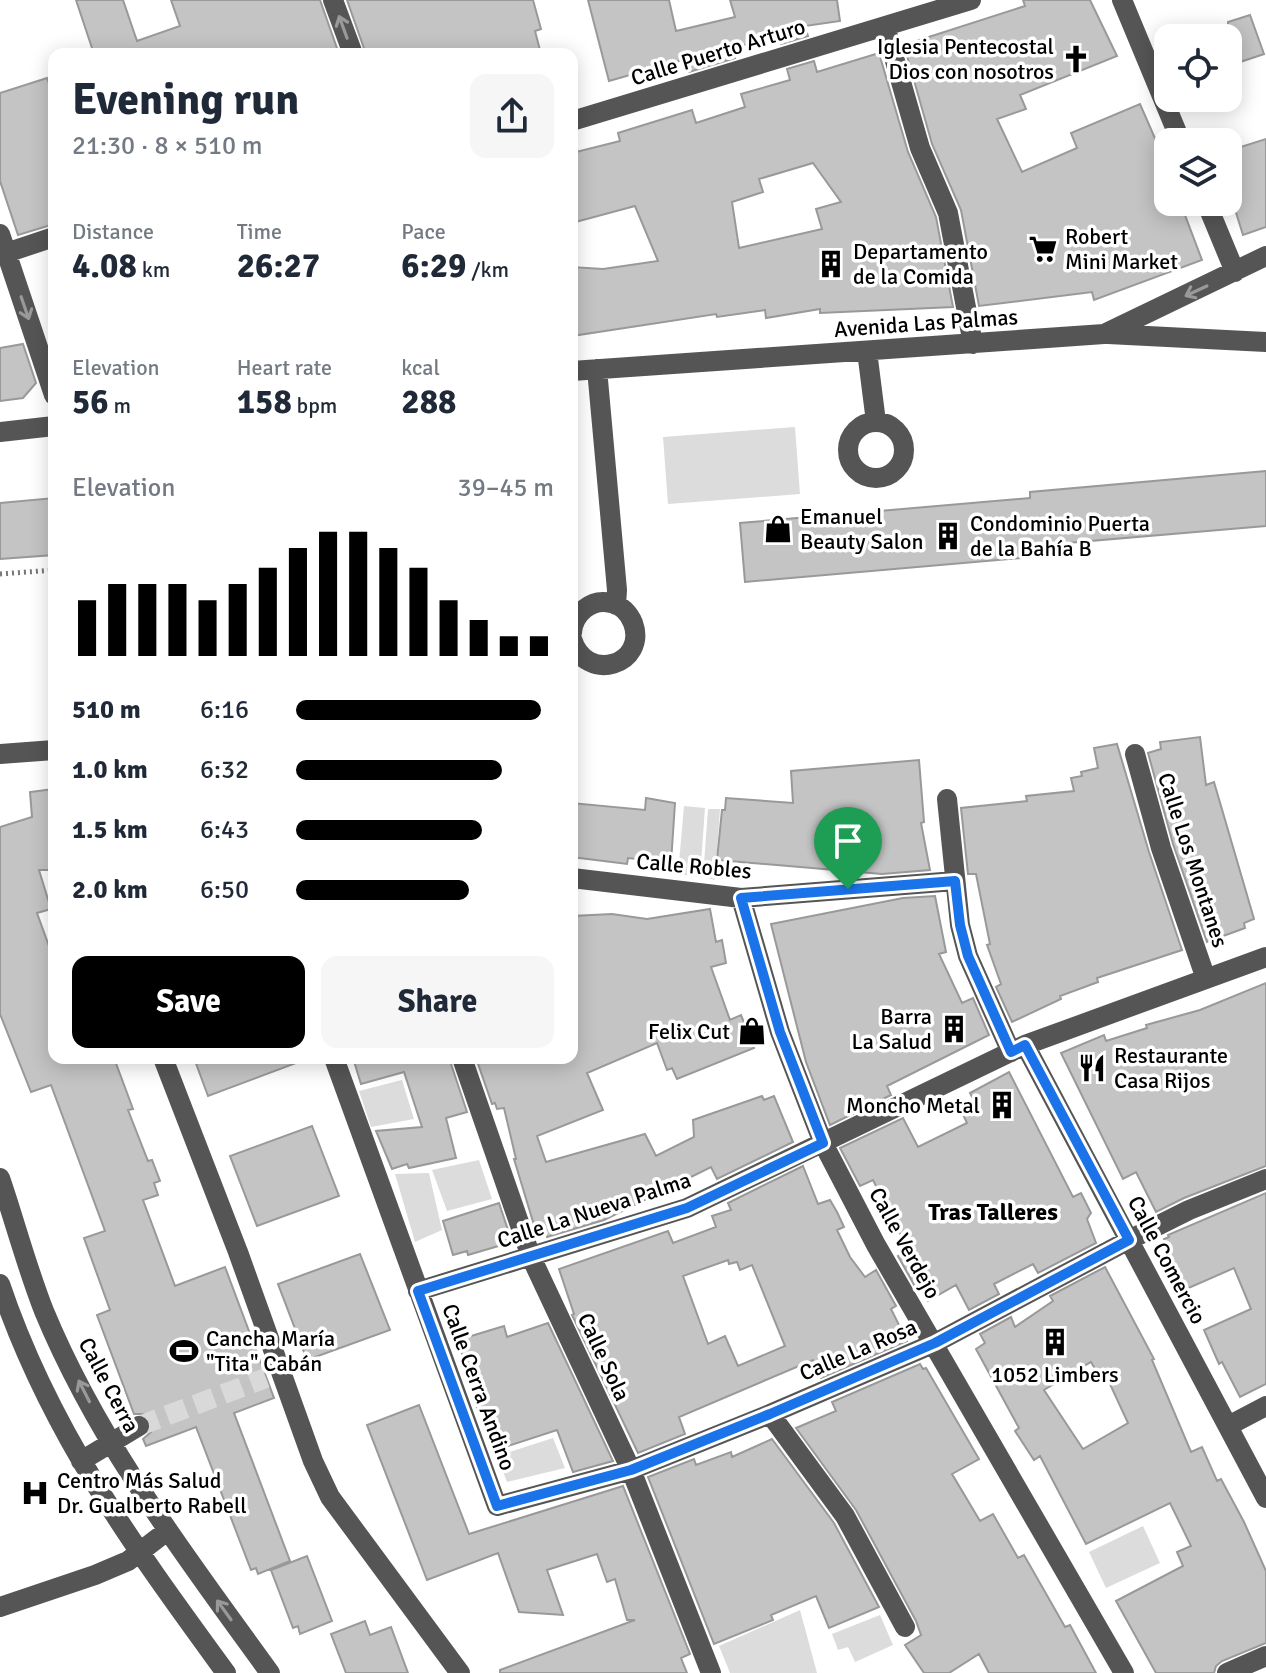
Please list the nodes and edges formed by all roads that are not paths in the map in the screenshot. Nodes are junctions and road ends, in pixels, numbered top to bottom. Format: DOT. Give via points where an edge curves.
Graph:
graph roads {
  1 [pos="333,0"];
  2 [pos="971,0"];
  3 [pos="1122,0"];
  4 [pos="885,26"];
  5 [pos="351,48"];
  6 [pos="578,119"];
  7 [pos="1175,128"];
  8 [pos="1212,216"];
  9 [pos="48,238"];
  10 [pos="3,243"];
  11 [pos="1266,256"];
  12 [pos="1235,272"];
  13 [pos="1104,334"];
  14 [pos="1266,342"];
  15 [pos="973,344"];
  16 [pos="867,351"];
  17 [pos="597,369"];
  18 [pos="578,371"];
  19 [pos="48,377"];
  20 [pos="876,422"];
  21 [pos="48,427"];
  22 [pos="0,432"];
  23 [pos="616,605"];
  24 [pos="578,617"];
  25 [pos="578,653"];
  26 [pos="48,750"];
  27 [pos="0,754"];
  28 [pos="1135,754"];
  29 [pos="947,799"];
  30 [pos="578,879"];
  31 [pos="955,881"];
  32 [pos="741,898"];
  33 [pos="1266,957"];
  34 [pos="1206,979"];
  35 [pos="1018,1048"];
  36 [pos="165,1064"];
  37 [pos="336,1064"];
  38 [pos="464,1064"];
  39 [pos="823,1143"];
  40 [pos="0,1178"];
  41 [pos="1266,1179"];
  42 [pos="1129,1240"];
  43 [pos="531,1257"];
  44 [pos="0,1284"];
  45 [pos="418,1291"];
  46 [pos="935,1343"];
  47 [pos="1266,1406"];
  48 [pos="770,1414"];
  49 [pos="139,1426"];
  50 [pos="1228,1426"];
  51 [pos="111,1441"];
  52 [pos="81,1461"];
  53 [pos="631,1470"];
  54 [pos="1266,1498"];
  55 [pos="497,1506"];
  56 [pos="167,1531"];
  57 [pos="138,1552"];
  58 [pos="0,1607"];
  59 [pos="905,1627"];
  60 [pos="1266,1656"];
  61 [pos="226,1673"];
  62 [pos="270,1673"];
  63 [pos="460,1673"];
  64 [pos="711,1673"];
  65 [pos="1124,1673"];
  66 [pos="1227,1673"];
  5 -- 1 [label="street, one-way"];
  2 -- 4 [label="street, Calle Puerto Arturo"];
  3 -- 7 [label="street"];
  4 -- 6 [label="street, Calle Puerto Arturo"];
  4 -- 15 [label="street" via="920,148 948,213"];
  8 -- 12 [label="street"];
  9 -- 10 [label="street"];
  10 -- 19 [label="street, one-way"];
  11 -- 12 [label="street, Avenida Las Palmas"];
  12 -- 13 [label="street, Avenida Las Palmas, one-way"];
  13 -- 14 [label="street"];
  13 -- 15 [label="street, Avenida Las Palmas"];
  15 -- 16 [label="street, Avenida Las Palmas"];
  16 -- 17 [label="street, Avenida Las Palmas"];
  16 -- 20 [label="street"];
  17 -- 18 [label="street, Avenida Las Palmas"];
  17 -- 23 [label="street"];
  21 -- 22 [label="street"];
  23 -- 24 [label="street" via="600,602"];
  23 -- 25 [label="street" via="631,618 635,630 628,654 607,665 594,664"];
  26 -- 27 [label="street"];
  28 -- 34 [label="street, Calle Los Montanes"];
  29 -- 31 [label="street, Calle Comercio"];
  30 -- 32 [label="street, Calle Robles"];
  31 -- 32 [label="street, Calle Robles"];
  31 -- 35 [label="street, Calle Comercio" via="968,956"];
  32 -- 39 [label="street, Calle Verdejo" via="780,1032"];
  33 -- 34 [label="street, Calle La Nueva Palma"];
  34 -- 35 [label="street, Calle La Nueva Palma"];
  35 -- 39 [label="street, Calle La Nueva Palma"];
  35 -- 42 [label="street, Calle Comercio"];
  36 -- 63 [label="street" via="274,1377 330,1497"];
  37 -- 45 [label="street, Calle Cerra Andino"];
  38 -- 43 [label="street, Calle Sola"];
  39 -- 43 [label="street, Calle La Nueva Palma" via="687,1208"];
  39 -- 46 [label="street, Calle Verdejo"];
  51 -- 40 [label="street, Calle Cerra, one-way" via="44,1311"];
  41 -- 42 [label="street, Calle La Rosa"];
  42 -- 46 [label="street, Calle La Rosa"];
  42 -- 50 [label="street, Calle Comercio"];
  43 -- 45 [label="street, Calle La Nueva Palma"];
  43 -- 53 [label="street, Calle Sola"];
  44 -- 52 [label="street" via="59,1423"];
  45 -- 55 [label="street, Calle Cerra Andino"];
  46 -- 48 [label="street, Calle La Rosa"];
  46 -- 65 [label="street, Calle Verdejo"];
  47 -- 50 [label="street"];
  48 -- 53 [label="street, Calle La Rosa"];
  48 -- 59 [label="street" via="845,1516"];
  49 -- 51 [label="street"];
  50 -- 54 [label="street, Calle Comercio"];
  51 -- 52 [label="street"];
  51 -- 56 [label="street, Calle Cerra"];
  52 -- 57 [label="street"];
  53 -- 55 [label="street, Calle La Rosa"];
  53 -- 64 [label="street, Calle Sola"];
  56 -- 57 [label="street"];
  62 -- 56 [label="street, Calle Cerra, one-way"];
  57 -- 58 [label="street" via="95,1575"];
  57 -- 61 [label="street"];
  60 -- 66 [label="street"];
}
